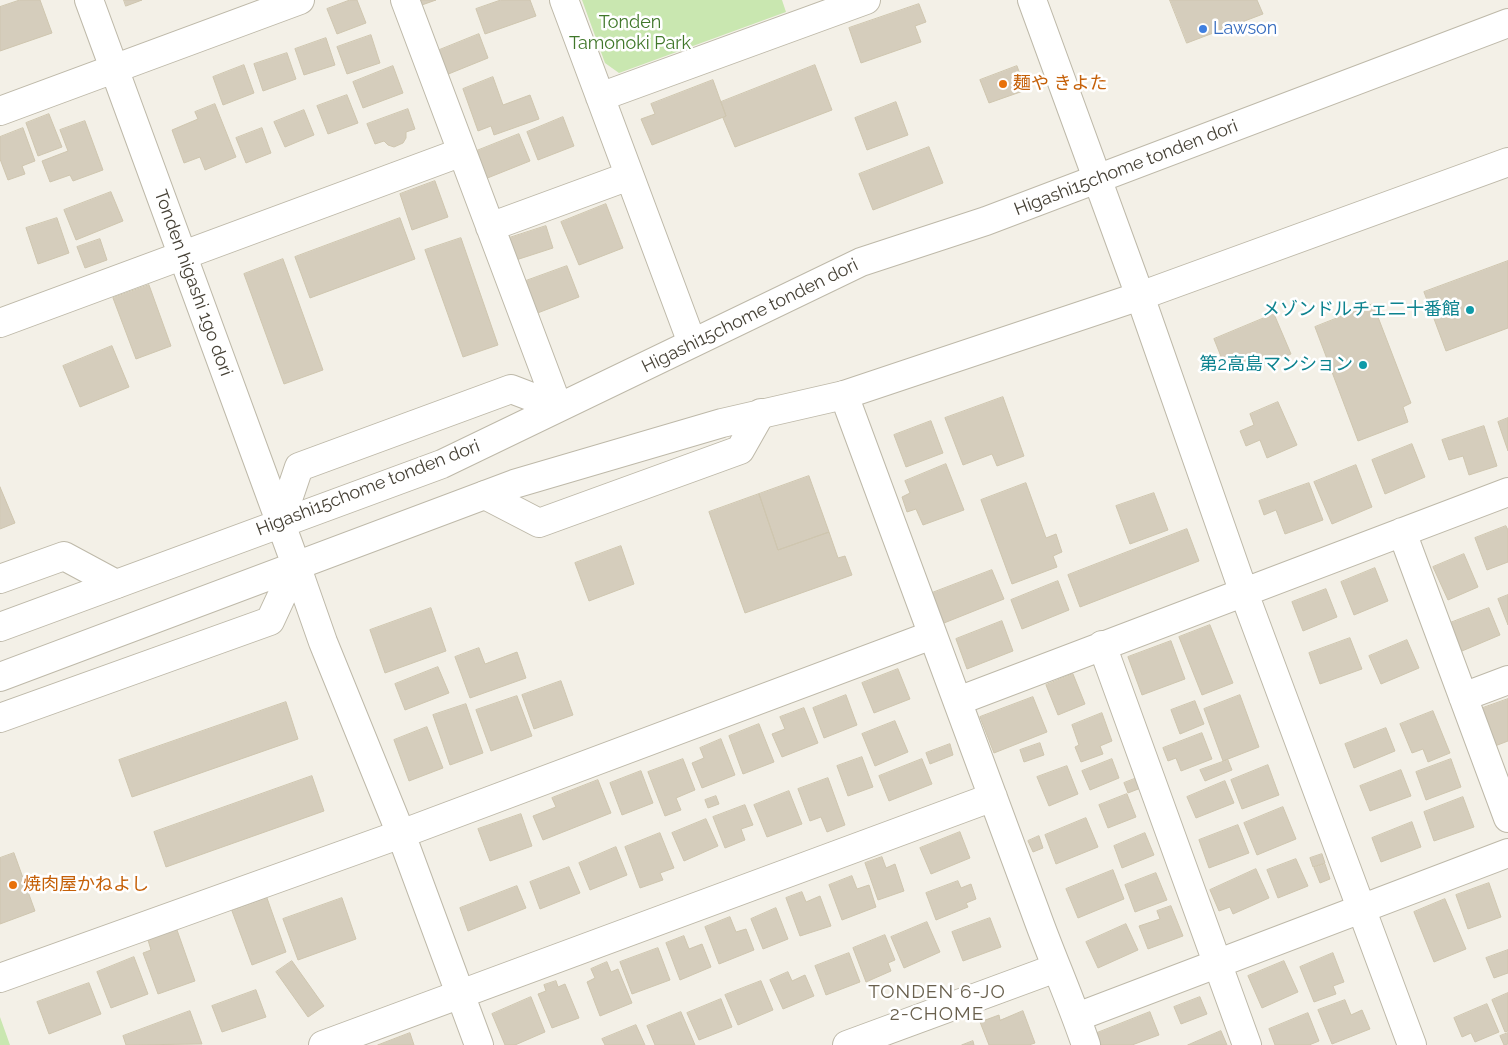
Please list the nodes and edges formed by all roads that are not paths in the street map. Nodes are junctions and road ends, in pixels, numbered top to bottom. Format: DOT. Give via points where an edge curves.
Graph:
graph roads {
  1 [pos="89,0"];
  2 [pos="300,0"];
  3 [pos="404,0"];
  4 [pos="564,0"];
  5 [pos="866,0"];
  6 [pos="1032,0"];
  7 [pos="1508,23"];
  8 [pos="114,69"];
  9 [pos="600,97"];
  10 [pos="0,111"];
  11 [pos="462,152"];
  12 [pos="1508,162"];
  13 [pos="629,176"];
  14 [pos="1098,179"];
  15 [pos="490,227"];
  16 [pos="183,256"];
  17 [pos="1140,296"];
  18 [pos="0,323"];
  19 [pos="692,343"];
  20 [pos="844,395"];
  21 [pos="558,407"];
  22 [pos="761,413"];
  23 [pos="1508,492"];
  24 [pos="485,495"];
  25 [pos="280,523"];
  26 [pos="1402,532"];
  27 [pos="296,565"];
  28 [pos="0,579"];
  29 [pos="116,584"];
  30 [pos="1244,593"];
  31 [pos="0,627"];
  32 [pos="932,636"];
  33 [pos="1102,645"];
  34 [pos="0,677"];
  35 [pos="1508,680"];
  36 [pos="1463,697"];
  37 [pos="958,701"];
  38 [pos="0,718"];
  39 [pos="994,797"];
  40 [pos="1508,818"];
  41 [pos="401,834"];
  42 [pos="1508,853"];
  43 [pos="1361,909"];
  44 [pos="1218,964"];
  45 [pos="1056,968"];
  46 [pos="0,978"];
  47 [pos="460,994"];
  48 [pos="1077,1017"];
  49 [pos="323,1045"];
  50 [pos="479,1045"];
  51 [pos="847,1045"];
  52 [pos="1086,1045"];
  53 [pos="1247,1045"];
  54 [pos="1412,1045"];
  1 -- 8 [label="street, Tonden higashi 1go dori"];
  2 -- 8 [label="street"];
  3 -- 11 [label="street"];
  4 -- 9 [label="street"];
  5 -- 9 [label="street"];
  6 -- 14 [label="street"];
  7 -- 14 [label="street, Higashi15chome tonden dori"];
  8 -- 10 [label="street"];
  8 -- 16 [label="street, Tonden higashi 1go dori"];
  9 -- 13 [label="street"];
  11 -- 15 [label="street"];
  11 -- 16 [label="street"];
  12 -- 17 [label="street"];
  13 -- 15 [label="street"];
  13 -- 19 [label="street"];
  14 -- 17 [label="street"];
  14 -- 19 [label="street, Higashi15chome tonden dori" via="986,221 861,262"];
  15 -- 21 [label="street"];
  16 -- 18 [label="street"];
  16 -- 25 [label="street, Tonden higashi 1go dori"];
  17 -- 20 [label="street"];
  17 -- 30 [label="street"];
  19 -- 21 [label="street, Higashi15chome tonden dori"];
  20 -- 22 [label="street"];
  20 -- 32 [label="street"];
  21 -- 25 [label="street, Higashi15chome tonden dori" via="442,464"];
  21 -- 25 [label="street" via="511,389 299,467"];
  22 -- 24 [label="street"];
  22 -- 24 [label="street" via="740,450 539,523"];
  23 -- 26 [label="street"];
  24 -- 27 [label="street"];
  25 -- 27 [label="street, Tonden higashi 1go dori"];
  25 -- 29 [label="street, Higashi15chome tonden dori"];
  26 -- 30 [label="street"];
  26 -- 36 [label="street"];
  27 -- 34 [label="street"];
  27 -- 38 [label="street" via="270,621"];
  27 -- 41 [label="street, Tonden higashi 1go dori" via="323,642"];
  28 -- 29 [label="street" via="64,556"];
  29 -- 31 [label="street, Higashi15chome tonden dori"];
  30 -- 33 [label="street"];
  30 -- 43 [label="street"];
  32 -- 37 [label="street"];
  32 -- 41 [label="street"];
  33 -- 37 [label="street"];
  33 -- 44 [label="street"];
  35 -- 36 [label="street"];
  36 -- 40 [label="street"];
  37 -- 39 [label="street"];
  39 -- 45 [label="street"];
  39 -- 47 [label="street"];
  41 -- 46 [label="street"];
  41 -- 47 [label="street, Tonden higashi 1go dori"];
  42 -- 43 [label="street"];
  43 -- 44 [label="street"];
  43 -- 54 [label="street"];
  44 -- 48 [label="street"];
  44 -- 53 [label="street"];
  45 -- 48 [label="street"];
  45 -- 51 [label="street"];
  47 -- 49 [label="street"];
  47 -- 50 [label="street, Tonden higashi 1go dori"];
  48 -- 52 [label="street"];
}
